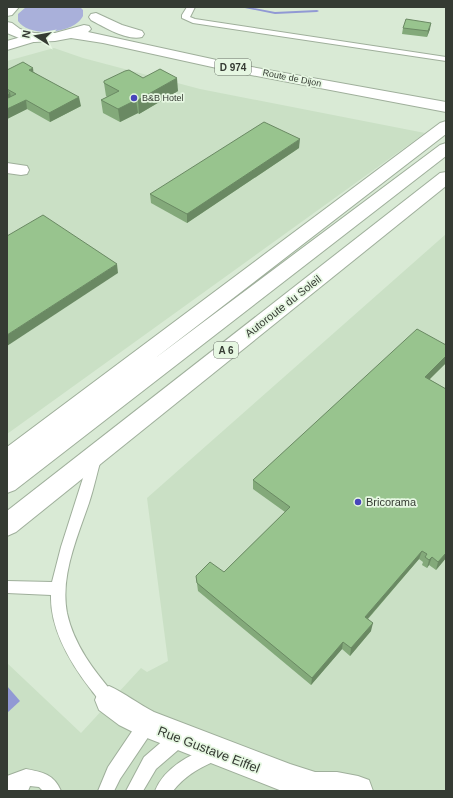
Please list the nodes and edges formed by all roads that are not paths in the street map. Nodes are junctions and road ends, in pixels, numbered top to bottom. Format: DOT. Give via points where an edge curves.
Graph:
graph roads {
  1 [pos="12,7"];
  2 [pos="191,7"];
  3 [pos="96,10"];
  4 [pos="7,12"];
  5 [pos="7,27"];
  6 [pos="71,34"];
  7 [pos="35,37"];
  8 [pos="7,46"];
  9 [pos="446,59"];
  10 [pos="397,93"];
  11 [pos="446,97"];
  12 [pos="446,107"];
  13 [pos="446,126"];
  14 [pos="446,148"];
  15 [pos="446,177"];
  16 [pos="96,453"];
  17 [pos="7,460"];
  18 [pos="7,483"];
  19 [pos="7,525"];
  20 [pos="7,587"];
  21 [pos="59,589"];
  22 [pos="109,700"];
  23 [pos="147,724"];
  24 [pos="179,738"];
  25 [pos="217,752"];
  26 [pos="23,784"];
  27 [pos="7,786"];
  28 [pos="46,788"];
  29 [pos="318,789"];
  30 [pos="106,791"];
  31 [pos="134,791"];
  32 [pos="163,791"];
  33 [pos="358,791"];
  1 -- 4 [label="main road"];
  2 -- 9 [label="lane" via="186,18 193,21"];
  3 -- 6 [label="main road" via="91,24"];
  3 -- 10 [label="main road, Route de Dijon / D 974" via="117,28 194,49"];
  5 -- 7 [label="main road" via="18,34"];
  6 -- 7 [label="main road"];
  6 -- 10 [label="main road, Route de Dijon / D 974" via="229,66"];
  7 -- 8 [label="main road"];
  10 -- 11 [label="main road, D 974"];
  10 -- 12 [label="main road, D 974"];
  13 -- 17 [label="main road"];
  14 -- 18 [label="main road, A 6"];
  15 -- 16 [label="main road, Autoroute du Soleil / A 6"];
  16 -- 19 [label="main road, Autoroute du Soleil / A 6"];
  16 -- 21 [label="lane" via="71,535"];
  20 -- 21 [label="lane"];
  21 -- 22 [label="lane" via="60,612 69,642 84,670"];
  22 -- 23 [label="main road, Rue Gustave Eiffel" via="129,715"];
  23 -- 24 [label="main road, Rue Gustave Eiffel"];
  23 -- 30 [label="lane" via="114,773"];
  24 -- 25 [label="main road, Rue Gustave Eiffel"];
  24 -- 31 [label="lane" via="150,763"];
  25 -- 29 [label="main road, Rue Gustave Eiffel"];
  25 -- 32 [label="lane" via="175,775"];
  26 -- 27 [label="lane" via="13,780"];
  26 -- 28 [label="lane"];
  29 -- 33 [label="main road, Rue Gustave Eiffel" via="336,787"];
}
